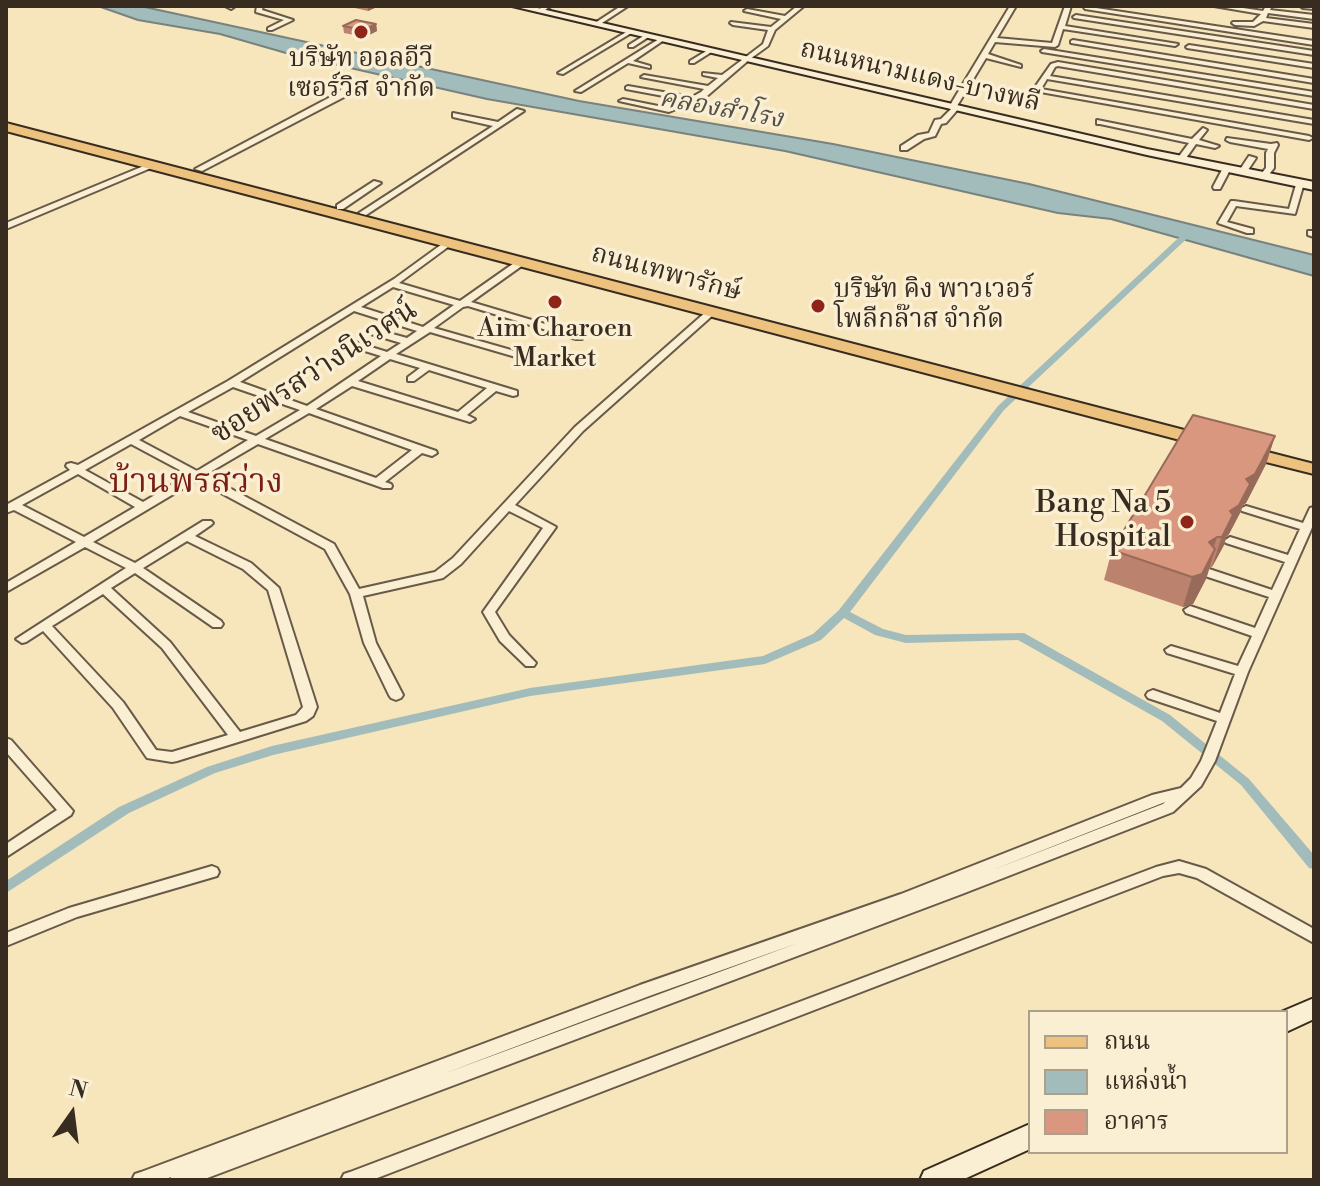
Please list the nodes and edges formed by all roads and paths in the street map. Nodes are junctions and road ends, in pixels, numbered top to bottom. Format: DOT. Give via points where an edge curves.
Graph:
graph roads {
  1 [pos="260,6"];
  2 [pos="522,6"];
  3 [pos="625,6"];
  4 [pos="800,6"];
  5 [pos="1013,6"];
  6 [pos="1068,6"];
  7 [pos="1125,6"];
  8 [pos="1217,6"];
  9 [pos="1303,6"];
  10 [pos="1085,7"];
  11 [pos="1142,7"];
  12 [pos="1314,7"];
  13 [pos="544,9"];
  14 [pos="747,11"];
  15 [pos="1266,12"];
  16 [pos="1076,17"];
  17 [pos="1314,17"];
  18 [pos="786,18"];
  19 [pos="733,23"];
  20 [pos="597,24"];
  21 [pos="1193,24"];
  22 [pos="1245,25"];
  23 [pos="1314,26"];
  24 [pos="1060,27"];
  25 [pos="270,29"];
  26 [pos="772,29"];
  27 [pos="1271,29"];
  28 [pos="630,32"];
  29 [pos="1188,34"];
  30 [pos="647,36"];
  31 [pos="661,40"];
  32 [pos="1073,42"];
  33 [pos="1314,43"];
  34 [pos="990,44"];
  35 [pos="1182,45"];
  36 [pos="631,46"];
  37 [pos="602,49"];
  38 [pos="710,51"];
  39 [pos="1044,51"];
  40 [pos="1019,52"];
  41 [pos="1314,53"];
  42 [pos="612,54"];
  43 [pos="984,55"];
  44 [pos="742,58"];
  45 [pos="1175,58"];
  46 [pos="627,61"];
  47 [pos="692,62"];
  48 [pos="1019,66"];
  49 [pos="1314,66"];
  50 [pos="648,67"];
  51 [pos="1167,70"];
  52 [pos="561,73"];
  53 [pos="705,74"];
  54 [pos="644,77"];
  55 [pos="725,77"];
  56 [pos="1045,77"];
  57 [pos="342,79"];
  58 [pos="1314,81"];
  59 [pos="591,83"];
  60 [pos="628,88"];
  61 [pos="709,88"];
  62 [pos="600,89"];
  63 [pos="579,91"];
  64 [pos="1314,94"];
  65 [pos="693,99"];
  66 [pos="623,101"];
  67 [pos="1314,107"];
  68 [pos="954,108"];
  69 [pos="520,111"];
  70 [pos="456,115"];
  71 [pos="1121,116"];
  72 [pos="6,120"];
  73 [pos="1100,122"];
  74 [pos="1159,122"];
  75 [pos="1314,122"];
  76 [pos="1111,124"];
  77 [pos="500,125"];
  78 [pos="6,127"];
  79 [pos="1203,130"];
  80 [pos="49,134"];
  81 [pos="1148,135"];
  82 [pos="1312,138"];
  83 [pos="1230,140"];
  84 [pos="1194,141"];
  85 [pos="1215,146"];
  86 [pos="904,148"];
  87 [pos="1252,158"];
  88 [pos="1181,159"];
  89 [pos="154,165"];
  90 [pos="1227,168"];
  91 [pos="199,169"];
  92 [pos="1243,171"];
  93 [pos="1264,175"];
  94 [pos="377,183"];
  95 [pos="1310,184"];
  96 [pos="1217,187"];
  97 [pos="340,207"];
  98 [pos="363,213"];
  99 [pos="6,226"];
  100 [pos="1250,231"];
  101 [pos="449,242"];
  102 [pos="520,263"];
  103 [pos="392,284"];
  104 [pos="465,304"];
  105 [pos="353,308"];
  106 [pos="710,313"];
  107 [pos="427,330"];
  108 [pos="374,332"];
  109 [pos="579,337"];
  110 [pos="409,342"];
  111 [pos="355,345"];
  112 [pos="389,356"];
  113 [pos="543,362"];
  114 [pos="427,367"];
  115 [pos="411,379"];
  116 [pos="351,382"];
  117 [pos="232,383"];
  118 [pos="1012,386"];
  119 [pos="494,388"];
  120 [pos="513,393"];
  121 [pos="307,411"];
  122 [pos="181,413"];
  123 [pos="259,439"];
  124 [pos="133,441"];
  125 [pos="1228,441"];
  126 [pos="420,449"];
  127 [pos="432,453"];
  128 [pos="1314,456"];
  129 [pos="75,469"];
  130 [pos="1314,469"];
  131 [pos="197,476"];
  132 [pos="507,506"];
  133 [pos="143,507"];
  134 [pos="10,508"];
  135 [pos="1246,509"];
  136 [pos="1314,510"];
  137 [pos="207,523"];
  138 [pos="1305,527"];
  139 [pos="187,536"];
  140 [pos="1230,541"];
  141 [pos="83,543"];
  142 [pos="1292,560"];
  143 [pos="135,568"];
  144 [pos="1209,573"];
  145 [pos="9,583"];
  146 [pos="104,588"];
  147 [pos="356,594"];
  148 [pos="1277,596"];
  149 [pos="1190,610"];
  150 [pos="217,624"];
  151 [pos="44,625"];
  152 [pos="1260,634"];
  153 [pos="22,639"];
  154 [pos="1171,650"];
  155 [pos="530,663"];
  156 [pos="1242,672"];
  157 [pos="396,695"];
  158 [pos="1153,695"];
  159 [pos="1224,719"];
  160 [pos="236,736"];
  161 [pos="6,743"];
  162 [pos="6,851"];
  163 [pos="212,872"];
  164 [pos="1314,937"];
  165 [pos="6,940"];
  166 [pos="1314,1008"];
  167 [pos="1288,1020"];
  168 [pos="326,1118"];
  169 [pos="1028,1137"];
  170 [pos="141,1180"];
  171 [pos="179,1180"];
  172 [pos="350,1180"];
  173 [pos="933,1180"];
  1 -- 25 [label="street" via="258,11 290,20"];
  2 -- 13 [label="main road, ถนนหนามแดง-บางพลี"];
  3 -- 20 [label="street"];
  4 -- 18 [label="street"];
  5 -- 34 [label="street"];
  6 -- 24 [label="street"];
  7 -- 11 [label="street"];
  8 -- 15 [label="street"];
  9 -- 12 [label="street"];
  10 -- 21 [label="street"];
  11 -- 22 [label="street"];
  13 -- 20 [label="main road, ถนนหนามแดง-บางพลี"];
  14 -- 18 [label="street"];
  15 -- 17 [label="street"];
  15 -- 22 [label="street"];
  15 -- 23 [label="street" via="1290,27"];
  16 -- 29 [label="street"];
  18 -- 26 [label="street"];
  19 -- 26 [label="street"];
  20 -- 28 [label="main road, ถนนหนามแดง-บางพลี"];
  21 -- 29 [label="street"];
  21 -- 33 [label="street"];
  22 -- 27 [label="street"];
  24 -- 34 [label="street" via="1051,46"];
  24 -- 35 [label="street"];
  26 -- 44 [label="street" via="766,45"];
  28 -- 30 [label="main road, ถนนหนามแดง-บางพลี"];
  28 -- 37 [label="street"];
  29 -- 35 [label="street"];
  29 -- 41 [label="street"];
  30 -- 31 [label="main road, ถนนหนามแดง-บางพลี"];
  30 -- 36 [label="street"];
  31 -- 38 [label="main road, ถนนหนามแดง-บางพลี"];
  31 -- 46 [label="street"];
  32 -- 45 [label="street"];
  34 -- 40 [label="street"];
  34 -- 43 [label="street"];
  35 -- 45 [label="street"];
  35 -- 49 [label="street"];
  37 -- 42 [label="street"];
  37 -- 52 [label="street"];
  38 -- 44 [label="main road, ถนนหนามแดง-บางพลี"];
  38 -- 47 [label="street"];
  39 -- 51 [label="street"];
  43 -- 48 [label="street"];
  43 -- 68 [label="street"];
  44 -- 55 [label="street"];
  44 -- 68 [label="main road, ถนนหนามแดง-บางพลี"];
  45 -- 51 [label="street"];
  45 -- 58 [label="street"];
  46 -- 50 [label="street"];
  46 -- 59 [label="street"];
  51 -- 64 [label="street"];
  53 -- 55 [label="street"];
  54 -- 61 [label="street"];
  55 -- 61 [label="street"];
  56 -- 67 [label="street" via="1058,64"];
  56 -- 75 [label="street"];
  56 -- 82 [label="street" via="1039,93"];
  57 -- 91 [label="street" via="350,84 341,95"];
  59 -- 62 [label="street"];
  59 -- 63 [label="street"];
  60 -- 65 [label="street"];
  61 -- 65 [label="street"];
  65 -- 66 [label="street" via="669,110"];
  68 -- 86 [label="street" via="932,134"];
  68 -- 88 [label="main road, ถนนหนามแดง-บางพลี"];
  69 -- 77 [label="street"];
  70 -- 77 [label="street"];
  71 -- 76 [label="street"];
  72 -- 80 [label="main road, ถนนเทพารักษ์"];
  73 -- 76 [label="street"];
  74 -- 81 [label="street"];
  76 -- 81 [label="street"];
  77 -- 98 [label="street"];
  78 -- 80 [label="main road, ถนนเทพารักษ์"];
  79 -- 84 [label="street"];
  80 -- 89 [label="main road, ถนนเทพารักษ์"];
  80 -- 91 [label="main road, ถนนเทพารักษ์"];
  81 -- 84 [label="street"];
  83 -- 93 [label="street" via="1273,146"];
  84 -- 85 [label="street"];
  84 -- 88 [label="street"];
  87 -- 92 [label="street"];
  88 -- 90 [label="main road, ถนนหนามแดง-บางพลี"];
  89 -- 99 [label="street"];
  89 -- 101 [label="main road, ถนนเทพารักษ์"];
  90 -- 92 [label="main road, ถนนหนามแดง-บางพลี"];
  90 -- 96 [label="street"];
  91 -- 97 [label="main road, ถนนเทพารักษ์"];
  92 -- 93 [label="main road, ถนนหนามแดง-บางพลี"];
  93 -- 95 [label="main road, ถนนหนามแดง-บางพลี"];
  94 -- 97 [label="street"];
  95 -- 100 [label="street" via="1292,212 1234,203 1222,223"];
  97 -- 98 [label="main road, ถนนเทพารักษ์"];
  98 -- 118 [label="main road, ถนนเทพารักษ์"];
  101 -- 102 [label="main road, ถนนเทพารักษ์"];
  101 -- 103 [label="street"];
  102 -- 104 [label="street, ซอยพรสว่างนิเวศน์"];
  102 -- 106 [label="main road, ถนนเทพารักษ์"];
  103 -- 104 [label="street"];
  103 -- 105 [label="street"];
  104 -- 107 [label="street, ซอยพรสว่างนิเวศน์"];
  104 -- 109 [label="street"];
  105 -- 107 [label="street"];
  105 -- 117 [label="street"];
  106 -- 118 [label="main road, ถนนเทพารักษ์"];
  106 -- 132 [label="street" via="601,408"];
  107 -- 110 [label="street, ซอยพรสว่างนิเวศน์"];
  107 -- 113 [label="street"];
  108 -- 110 [label="street"];
  110 -- 112 [label="street, ซอยพรสว่างนิเวศน์"];
  111 -- 112 [label="street"];
  112 -- 114 [label="street"];
  112 -- 116 [label="street, ซอยพรสว่างนิเวศน์"];
  114 -- 115 [label="street"];
  114 -- 119 [label="street"];
  116 -- 119 [label="street" via="464,417"];
  116 -- 121 [label="street, ซอยพรสว่างนิเวศน์"];
  117 -- 121 [label="street"];
  117 -- 122 [label="street"];
  118 -- 125 [label="main road, ถนนเทพารักษ์"];
  119 -- 120 [label="street"];
  121 -- 123 [label="street, ซอยพรสว่างนิเวศน์"];
  121 -- 126 [label="street"];
  122 -- 123 [label="street"];
  122 -- 124 [label="street"];
  123 -- 126 [label="street" via="383,484"];
  123 -- 131 [label="street, ซอยพรสว่างนิเวศน์"];
  124 -- 129 [label="street"];
  124 -- 131 [label="street"];
  125 -- 128 [label="main road, ถนนเทพารักษ์"];
  125 -- 130 [label="main road, ถนนเทพารักษ์"];
  126 -- 127 [label="street"];
  129 -- 133 [label="street"];
  129 -- 134 [label="street"];
  131 -- 133 [label="street, ซอยพรสว่างนิเวศน์"];
  131 -- 147 [label="street" via="330,547"];
  132 -- 147 [label="street" via="439,575"];
  132 -- 155 [label="street" via="550,527 489,612 504,638"];
  133 -- 141 [label="street, ซอยพรสว่างนิเวศน์"];
  134 -- 141 [label="street"];
  135 -- 138 [label="street"];
  136 -- 138 [label="street"];
  137 -- 139 [label="street"];
  138 -- 142 [label="street"];
  139 -- 143 [label="street"];
  139 -- 160 [label="street" via="247,566 273,588 310,707 301,718"];
  140 -- 142 [label="street"];
  141 -- 143 [label="street"];
  141 -- 145 [label="street, ซอยพรสว่างนิเวศน์"];
  142 -- 148 [label="street"];
  143 -- 146 [label="street"];
  143 -- 150 [label="street"];
  144 -- 148 [label="street"];
  146 -- 151 [label="street"];
  146 -- 160 [label="street" via="166,645"];
  147 -- 157 [label="street" via="370,643"];
  148 -- 152 [label="street"];
  149 -- 152 [label="street"];
  151 -- 153 [label="street"];
  151 -- 160 [label="street" via="118,705 152,755 172,757"];
  152 -- 156 [label="street"];
  154 -- 156 [label="street"];
  156 -- 159 [label="street"];
  158 -- 159 [label="street"];
  159 -- 168 [label="street" via="1196,782 1168,808 1092,831"];
  161 -- 162 [label="street" via="66,811"];
  163 -- 165 [label="street" via="74,912"];
  164 -- 172 [label="street" via="1201,873 1179,867 1161,871"];
  166 -- 167 [label="main road"];
  168 -- 170 [label="street"];
  168 -- 171 [label="street"];
  169 -- 173 [label="main road"];
}
